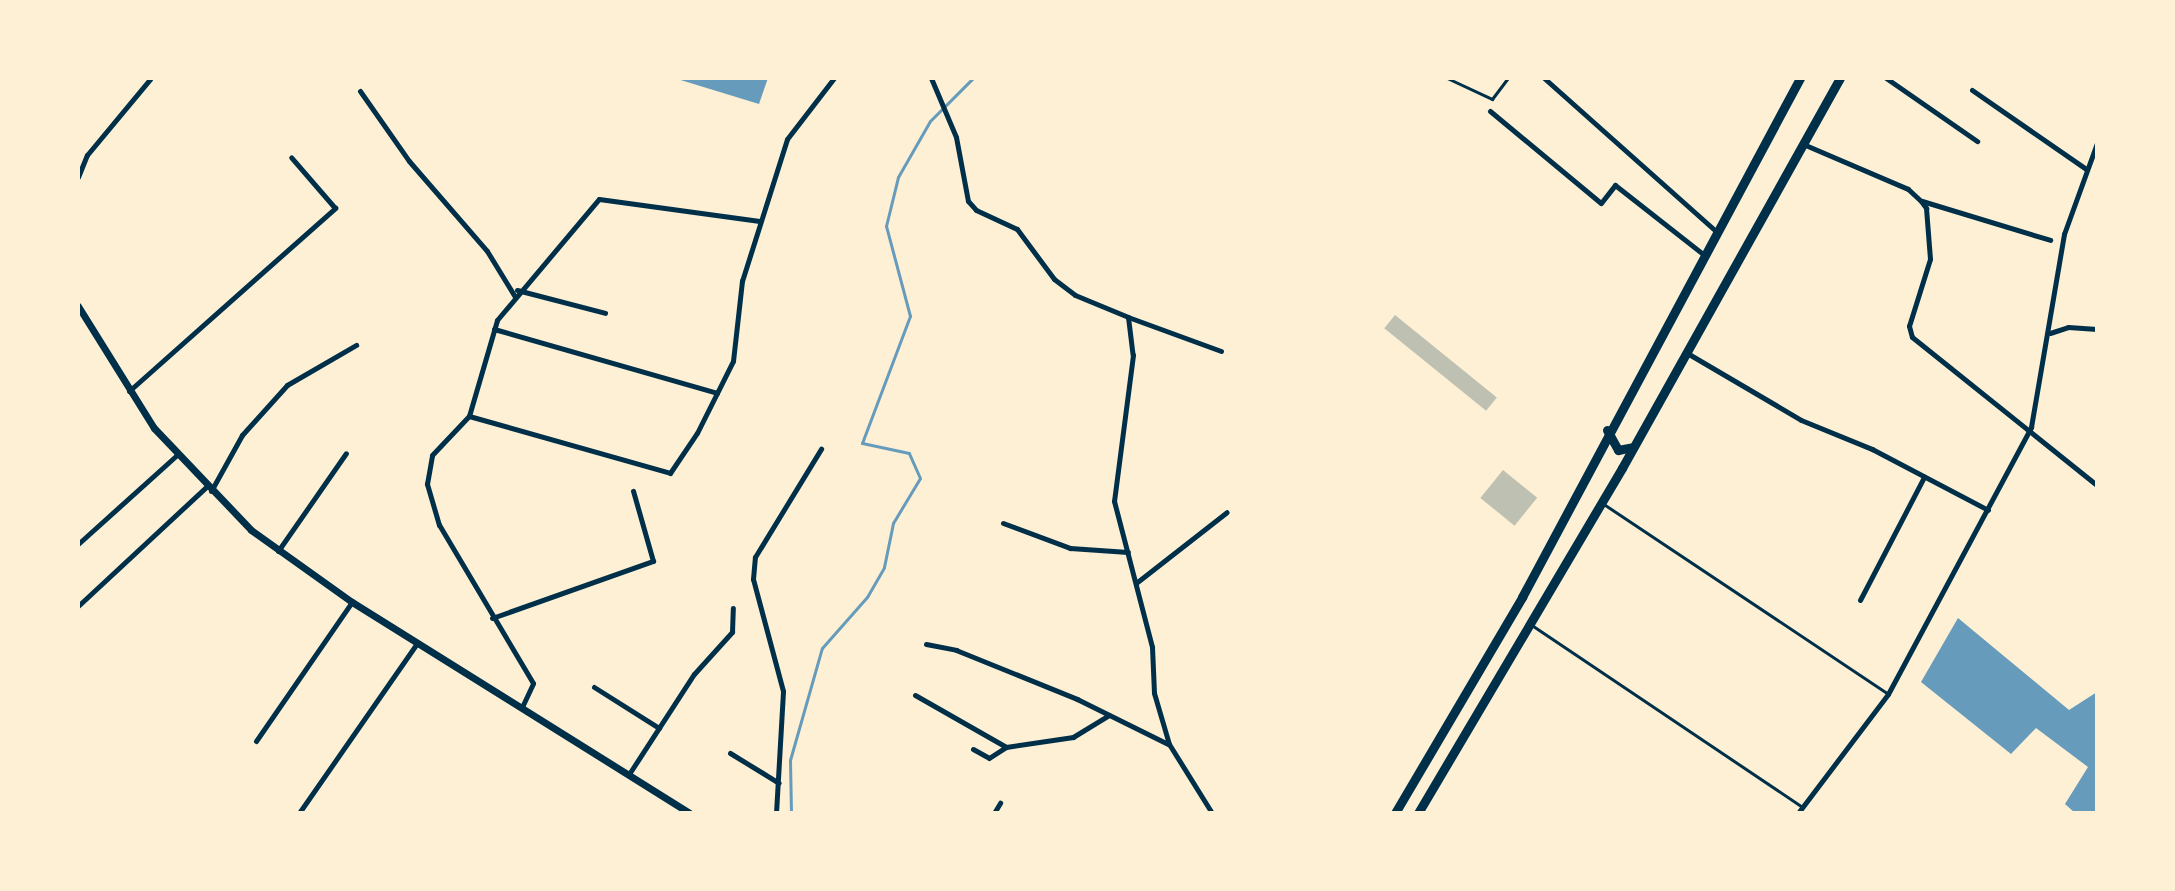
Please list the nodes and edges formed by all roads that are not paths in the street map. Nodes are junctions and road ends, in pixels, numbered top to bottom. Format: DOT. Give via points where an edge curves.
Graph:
graph roads {
  1 [pos="834,78"];
  2 [pos="931,78"];
  3 [pos="1447,78"];
  4 [pos="1508,78"];
  5 [pos="1544,78"];
  6 [pos="1800,78"];
  7 [pos="1840,78"];
  8 [pos="1886,78"];
  9 [pos="150,79"];
  10 [pos="1972,90"];
  11 [pos="360,91"];
  12 [pos="1490,111"];
  13 [pos="1977,141"];
  14 [pos="2097,143"];
  15 [pos="1802,144"];
  16 [pos="291,157"];
  17 [pos="2086,169"];
  18 [pos="78,177"];
  19 [pos="1921,201"];
  20 [pos="760,221"];
  21 [pos="1716,231"];
  22 [pos="2050,240"];
  23 [pos="1703,254"];
  24 [pos="516,292"];
  25 [pos="78,306"];
  26 [pos="605,313"];
  27 [pos="1128,317"];
  28 [pos="494,329"];
  29 [pos="2097,329"];
  30 [pos="2050,333"];
  31 [pos="356,345"];
  32 [pos="1221,351"];
  33 [pos="1686,352"];
  34 [pos="128,392"];
  35 [pos="717,393"];
  36 [pos="469,416"];
  37 [pos="2031,427"];
  38 [pos="1607,430"];
  39 [pos="1633,447"];
  40 [pos="821,449"];
  41 [pos="346,453"];
  42 [pos="177,455"];
  43 [pos="1924,477"];
  44 [pos="2097,485"];
  45 [pos="208,489"];
  46 [pos="633,491"];
  47 [pos="1601,502"];
  48 [pos="1988,510"];
  49 [pos="1227,512"];
  50 [pos="1003,523"];
  51 [pos="78,544"];
  52 [pos="277,552"];
  53 [pos="1128,552"];
  54 [pos="1136,583"];
  55 [pos="1860,600"];
  56 [pos="352,602"];
  57 [pos="78,606"];
  58 [pos="733,608"];
  59 [pos="492,618"];
  60 [pos="1528,623"];
  61 [pos="417,642"];
  62 [pos="926,644"];
  63 [pos="594,687"];
  64 [pos="1888,694"];
  65 [pos="915,695"];
  66 [pos="522,707"];
  67 [pos="1109,714"];
  68 [pos="659,728"];
  69 [pos="256,741"];
  70 [pos="1169,744"];
  71 [pos="1006,747"];
  72 [pos="973,749"];
  73 [pos="730,753"];
  74 [pos="629,774"];
  75 [pos="779,783"];
  76 [pos="1000,803"];
  77 [pos="1800,810"];
  78 [pos="683,812"];
  79 [pos="299,813"];
  80 [pos="776,813"];
  81 [pos="994,813"];
  82 [pos="1212,813"];
  83 [pos="1395,813"];
  84 [pos="1418,813"];
  1 -- 20 [label="street" via="787,139"];
  2 -- 27 [label="street" via="949,122 968,201 1017,229 1054,279 1075,295"];
  3 -- 4 [label="lane" via="1492,99"];
  5 -- 21 [label="street"];
  6 -- 21 [label="highway"];
  7 -- 15 [label="highway"];
  8 -- 13 [label="street"];
  9 -- 18 [label="street" via="87,155"];
  10 -- 17 [label="street"];
  11 -- 24 [label="street" via="409,161"];
  12 -- 23 [label="street" via="1601,203 1615,185"];
  14 -- 17 [label="street"];
  15 -- 19 [label="street" via="1908,189"];
  15 -- 33 [label="highway"];
  16 -- 34 [label="street" via="335,208"];
  17 -- 30 [label="street" via="2064,234"];
  19 -- 22 [label="street"];
  19 -- 37 [label="street" via="1930,259 1909,326 1912,337"];
  20 -- 24 [label="street" via="599,199"];
  20 -- 35 [label="street" via="742,281 733,361"];
  21 -- 23 [label="highway"];
  23 -- 38 [label="highway"];
  24 -- 26 [label="street"];
  24 -- 28 [label="street"];
  25 -- 34 [label="main road"];
  27 -- 32 [label="street"];
  27 -- 53 [label="street" via="1133,355 1114,501"];
  28 -- 35 [label="street"];
  28 -- 36 [label="street"];
  29 -- 30 [label="street" via="2068,327"];
  30 -- 37 [label="street"];
  31 -- 45 [label="street" via="287,385 242,435"];
  33 -- 39 [label="highway"];
  33 -- 43 [label="street" via="1801,420"];
  34 -- 42 [label="main road"];
  35 -- 36 [label="street" via="670,473"];
  36 -- 59 [label="street" via="432,455 427,484 439,525"];
  37 -- 44 [label="street"];
  37 -- 48 [label="street"];
  38 -- 39 [label="highway" via="1618,450"];
  38 -- 83 [label="highway" via="1522,597"];
  39 -- 47 [label="highway"];
  40 -- 75 [label="street" via="755,557 753,579 783,691"];
  41 -- 52 [label="street"];
  42 -- 45 [label="main road"];
  42 -- 51 [label="street"];
  43 -- 48 [label="street"];
  43 -- 55 [label="street"];
  45 -- 52 [label="main road"];
  45 -- 57 [label="street"];
  46 -- 59 [label="street" via="653,561"];
  47 -- 60 [label="highway"];
  47 -- 64 [label="lane"];
  48 -- 64 [label="street"];
  49 -- 54 [label="street"];
  50 -- 53 [label="street" via="1070,548"];
  52 -- 56 [label="main road"];
  53 -- 54 [label="street"];
  54 -- 70 [label="street" via="1152,647 1154,693"];
  56 -- 61 [label="main road"];
  56 -- 69 [label="street"];
  58 -- 68 [label="street" via="732,632 694,674"];
  59 -- 66 [label="street" via="533,683"];
  60 -- 77 [label="lane"];
  60 -- 84 [label="highway"];
  61 -- 66 [label="main road"];
  61 -- 79 [label="street"];
  62 -- 67 [label="street" via="956,650"];
  63 -- 68 [label="street"];
  64 -- 77 [label="street"];
  65 -- 71 [label="street"];
  66 -- 74 [label="main road"];
  67 -- 70 [label="street"];
  67 -- 71 [label="street" via="1073,737"];
  68 -- 74 [label="street"];
  70 -- 82 [label="street"];
  71 -- 72 [label="street" via="989,758"];
  73 -- 75 [label="street"];
  74 -- 78 [label="main road"];
  75 -- 80 [label="street"];
  76 -- 81 [label="street"];
}
